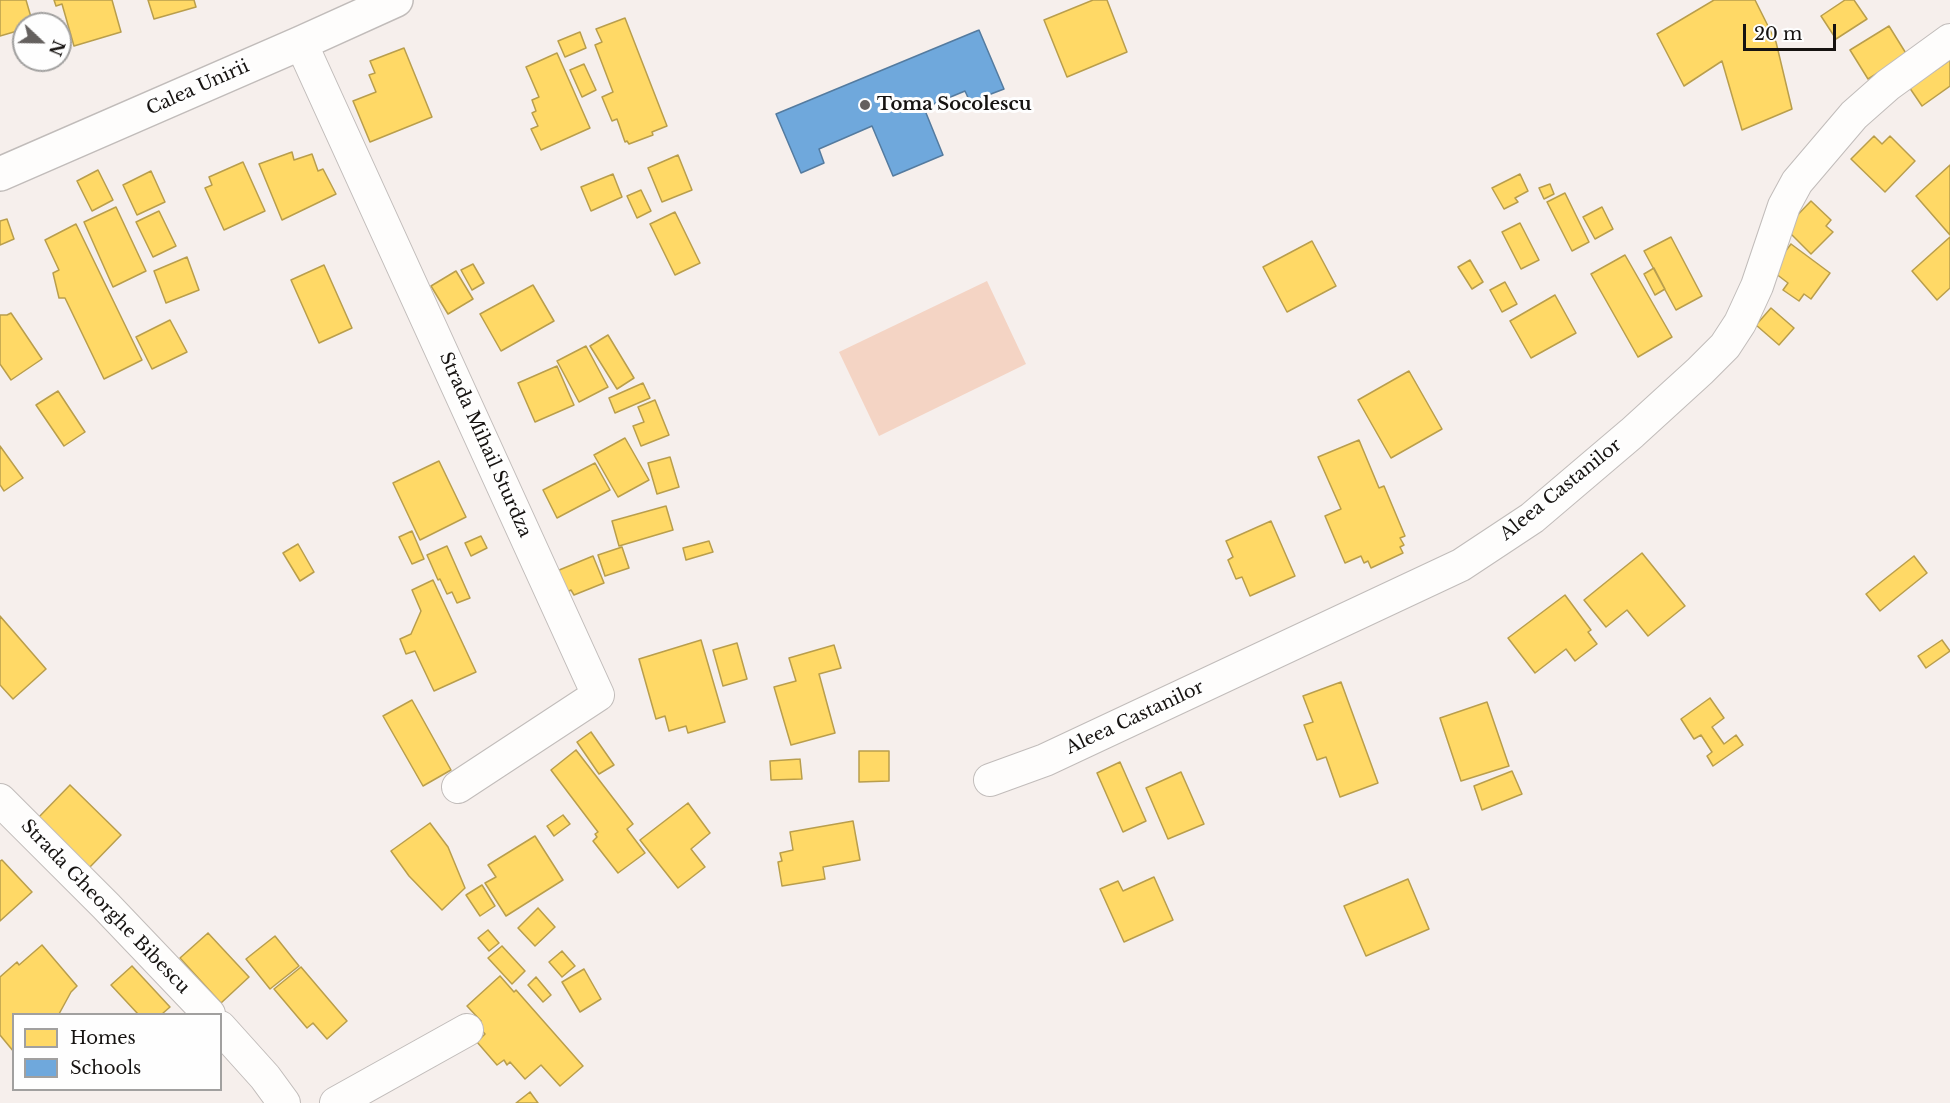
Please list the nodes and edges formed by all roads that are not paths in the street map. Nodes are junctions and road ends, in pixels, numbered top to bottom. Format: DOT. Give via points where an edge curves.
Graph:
graph roads {
  1 [pos="396,0"];
  2 [pos="1950,40"];
  3 [pos="301,43"];
  4 [pos="0,174"];
  5 [pos="990,780"];
  6 [pos="458,787"];
  7 [pos="0,800"];
  8 [pos="208,1013"];
  9 [pos="222,1029"];
  10 [pos="467,1030"];
  11 [pos="284,1103"];
  12 [pos="336,1103"];
  1 -- 3 [label="main road, Calea Unirii"];
  2 -- 5 [label="street, Aleea Castanilor" via="1854,115 1797,182 1784,206 1757,286 1725,346 1632,433 1532,518 1461,565 1045,760"];
  3 -- 4 [label="main road, Calea Unirii"];
  3 -- 6 [label="street, Strada Mihail Sturdza" via="598,695"];
  7 -- 8 [label="street, Strada Gheorghe Bibescu"];
  9 -- 11 [label="street"];
  10 -- 12 [label="street"];
}
